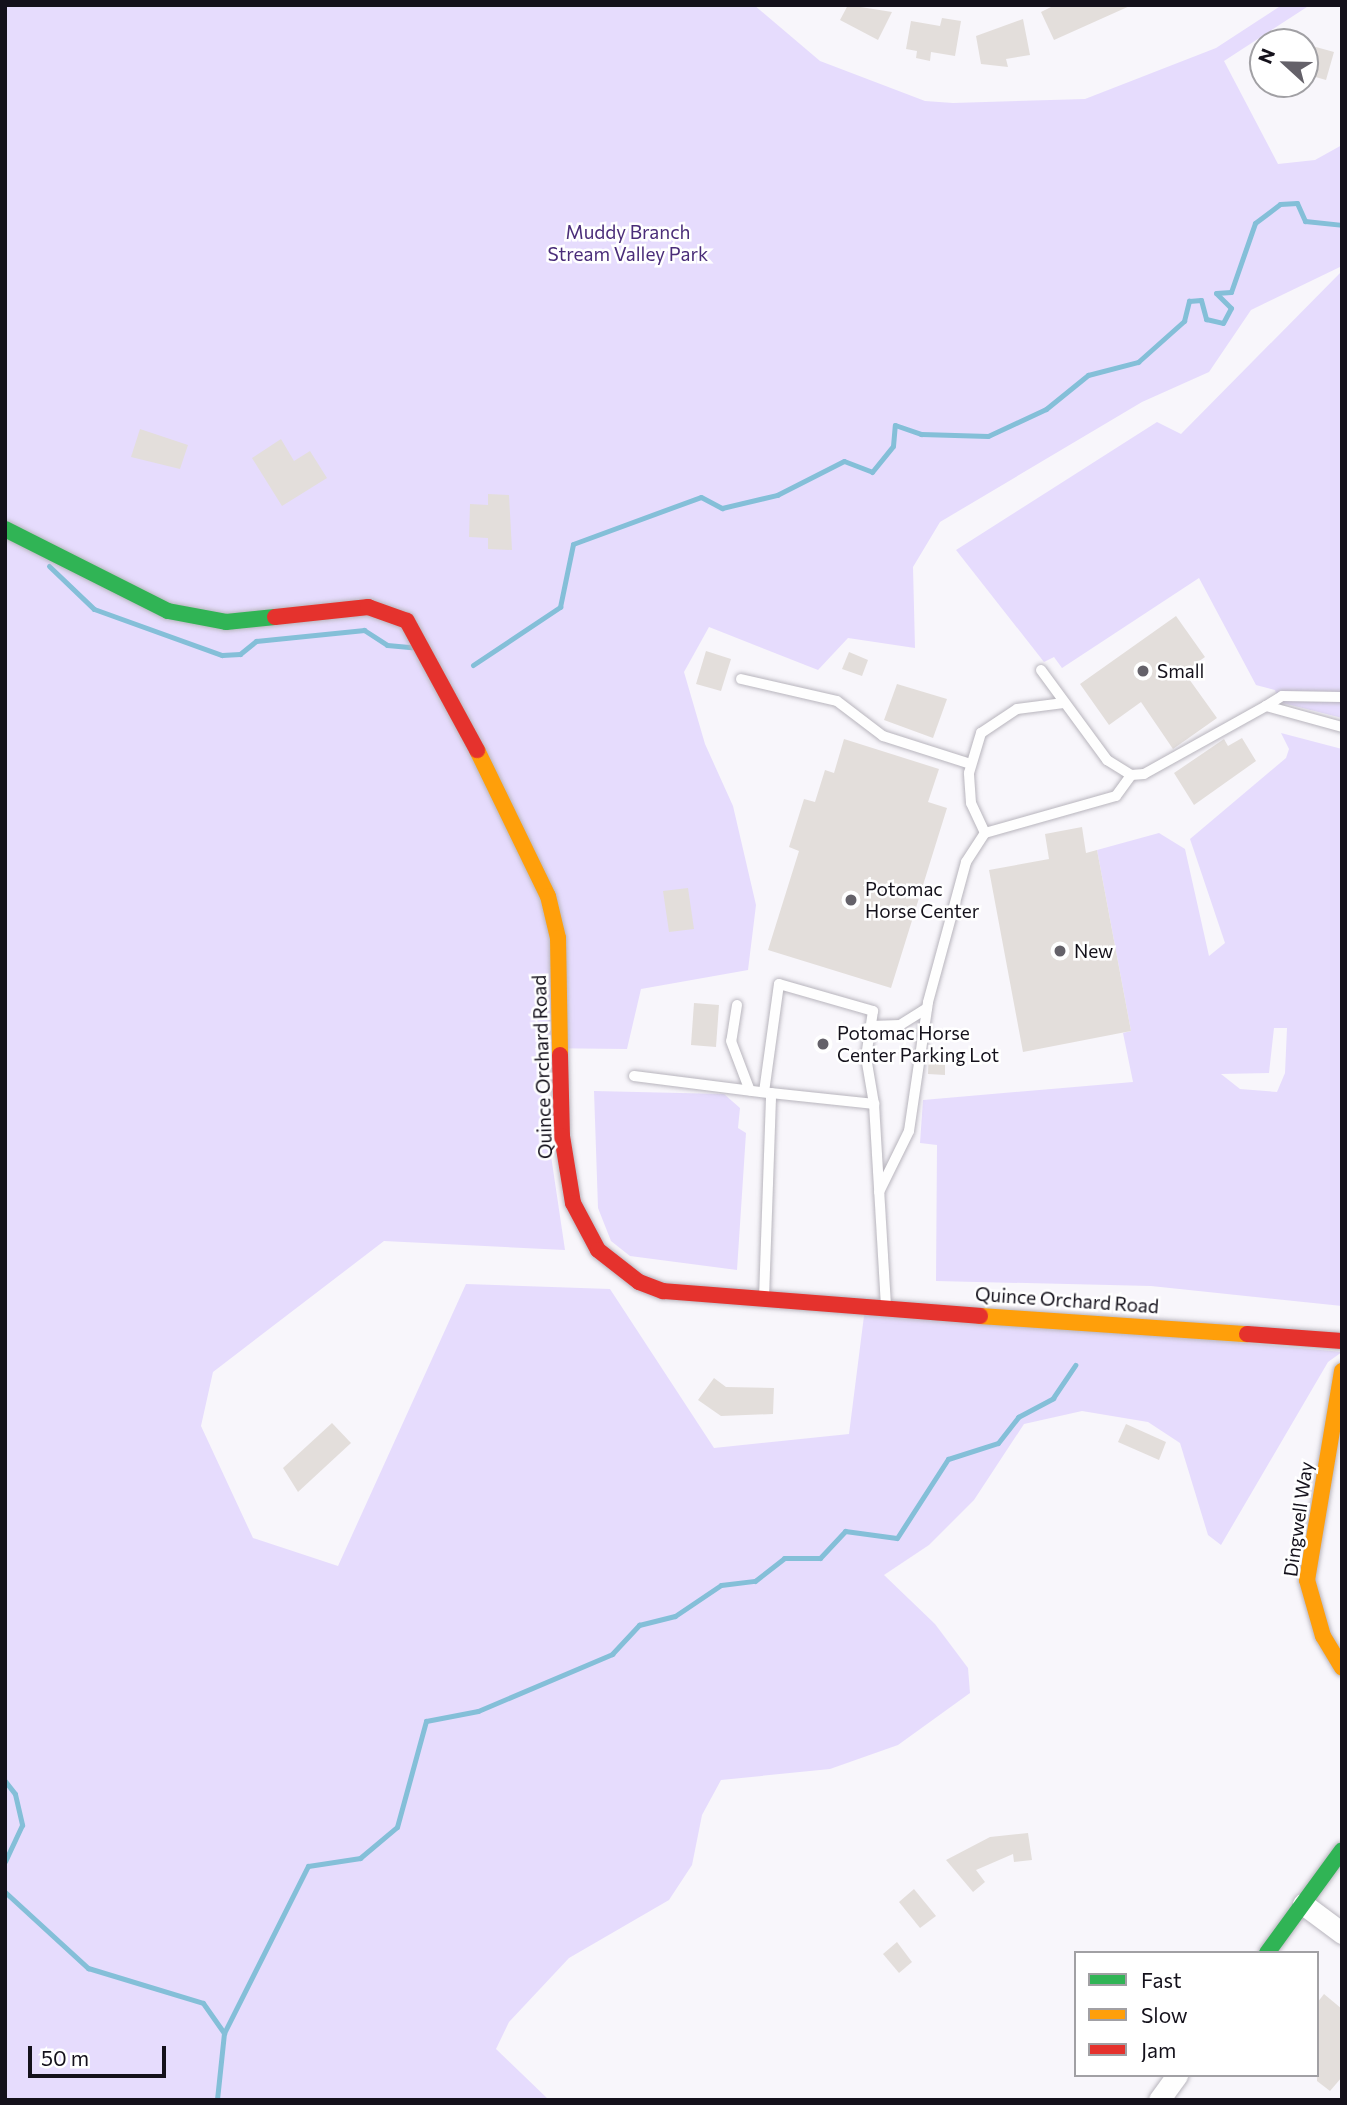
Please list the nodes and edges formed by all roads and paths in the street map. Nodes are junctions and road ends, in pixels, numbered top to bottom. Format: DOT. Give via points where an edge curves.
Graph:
graph roads {
  1 [pos="5,530"];
  2 [pos="1041,670"];
  3 [pos="741,679"];
  4 [pos="1342,696"];
  5 [pos="1064,703"];
  6 [pos="1266,706"];
  7 [pos="1342,727"];
  8 [pos="971,764"];
  9 [pos="1131,775"];
  10 [pos="985,833"];
  11 [pos="737,1005"];
  12 [pos="927,1008"];
  13 [pos="871,1026"];
  14 [pos="634,1076"];
  15 [pos="750,1091"];
  16 [pos="767,1093"];
  17 [pos="874,1104"];
  18 [pos="880,1192"];
  19 [pos="764,1301"];
  20 [pos="886,1309"];
  21 [pos="1342,1341"];
  22 [pos="1342,1371"];
  23 [pos="1342,1668"];
  24 [pos="1342,1850"];
  25 [pos="1303,1904"];
  26 [pos="1342,1933"];
  27 [pos="1268,1951"];
  28 [pos="1176,2077"];
  29 [pos="1159,2100"];
  1 -- 19 [label="street, Quince Orchard Road" via="168,611 226,622 368,607 407,621 425,644 548,896 558,938 562,1136 579,1215 598,1250 639,1282 663,1291"];
  2 -- 5 [label="lane"];
  3 -- 8 [label="lane" via="837,701 883,736"];
  4 -- 6 [label="lane" via="1289,695"];
  5 -- 8 [label="lane" via="1017,709 981,733"];
  5 -- 9 [label="lane" via="1107,760"];
  6 -- 7 [label="lane"];
  6 -- 9 [label="lane" via="1144,774"];
  8 -- 10 [label="lane" via="971,803"];
  9 -- 10 [label="lane" via="1116,796"];
  10 -- 12 [label="lane" via="966,862"];
  11 -- 15 [label="lane" via="731,1041"];
  12 -- 13 [label="lane" via="900,1026"];
  12 -- 18 [label="lane" via="909,1131"];
  13 -- 16 [label="lane" via="873,1011 779,984"];
  13 -- 17 [label="lane" via="866,1058"];
  14 -- 15 [label="lane"];
  15 -- 16 [label="lane"];
  16 -- 17 [label="lane"];
  16 -- 19 [label="lane"];
  17 -- 18 [label="lane"];
  18 -- 20 [label="lane"];
  19 -- 20 [label="street, Quince Orchard Road"];
  20 -- 21 [label="street, Quince Orchard Road"];
  22 -- 23 [label="street, Dingwell Way" via="1307,1580 1323,1636"];
  24 -- 25 [label="street"];
  25 -- 26 [label="street"];
  25 -- 27 [label="street"];
  28 -- 29 [label="street"];
}
